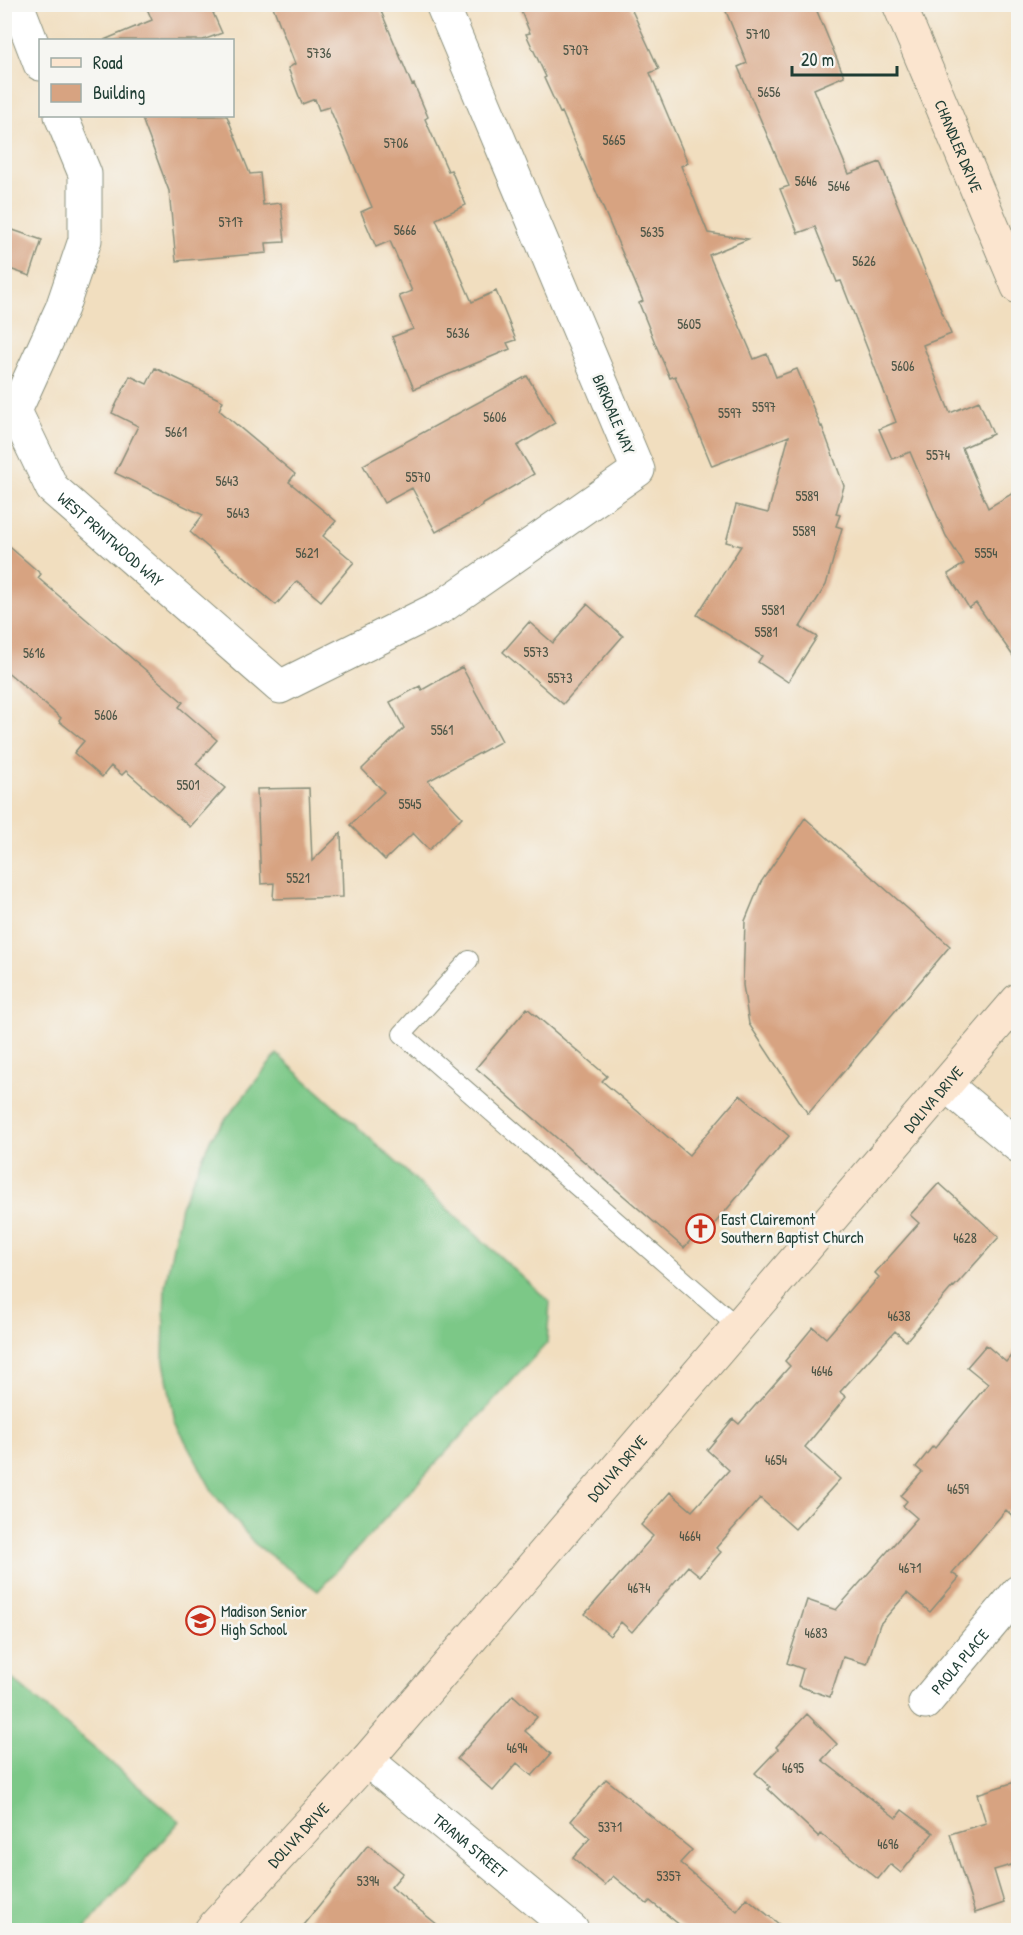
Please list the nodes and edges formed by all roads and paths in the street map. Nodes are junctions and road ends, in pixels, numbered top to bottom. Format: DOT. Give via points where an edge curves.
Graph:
graph roads {
  1 [pos="17,4"];
  2 [pos="442,4"];
  3 [pos="899,4"];
  4 [pos="39,61"];
  5 [pos="61,117"];
  6 [pos="1018,287"];
  7 [pos="280,687"];
  8 [pos="469,960"];
  9 [pos="1018,1000"];
  10 [pos="947,1086"];
  11 [pos="1018,1146"];
  12 [pos="739,1328"];
  13 [pos="1018,1592"];
  14 [pos="925,1703"];
  15 [pos="368,1760"];
  16 [pos="211,1930"];
  17 [pos="572,1930"];
  1 -- 4 [label="street"];
  2 -- 7 [label="street, BIRKDALE WAY" via="638,470 443,606"];
  3 -- 6 [label="street, CHANDLER DRIVE"];
  5 -- 7 [label="street, WEST PRINTWOOD WAY" via="85,174 85,240 63,308 15,411 52,488"];
  8 -- 12 [label="lane" via="402,1034"];
  9 -- 10 [label="street, DOLIVA DRIVE"];
  10 -- 11 [label="street"];
  10 -- 12 [label="street, DOLIVA DRIVE"];
  12 -- 15 [label="street, DOLIVA DRIVE"];
  13 -- 14 [label="street, PAOLA PLACE"];
  15 -- 16 [label="street, DOLIVA DRIVE"];
  15 -- 17 [label="street, TRIANA STREET"];
}
